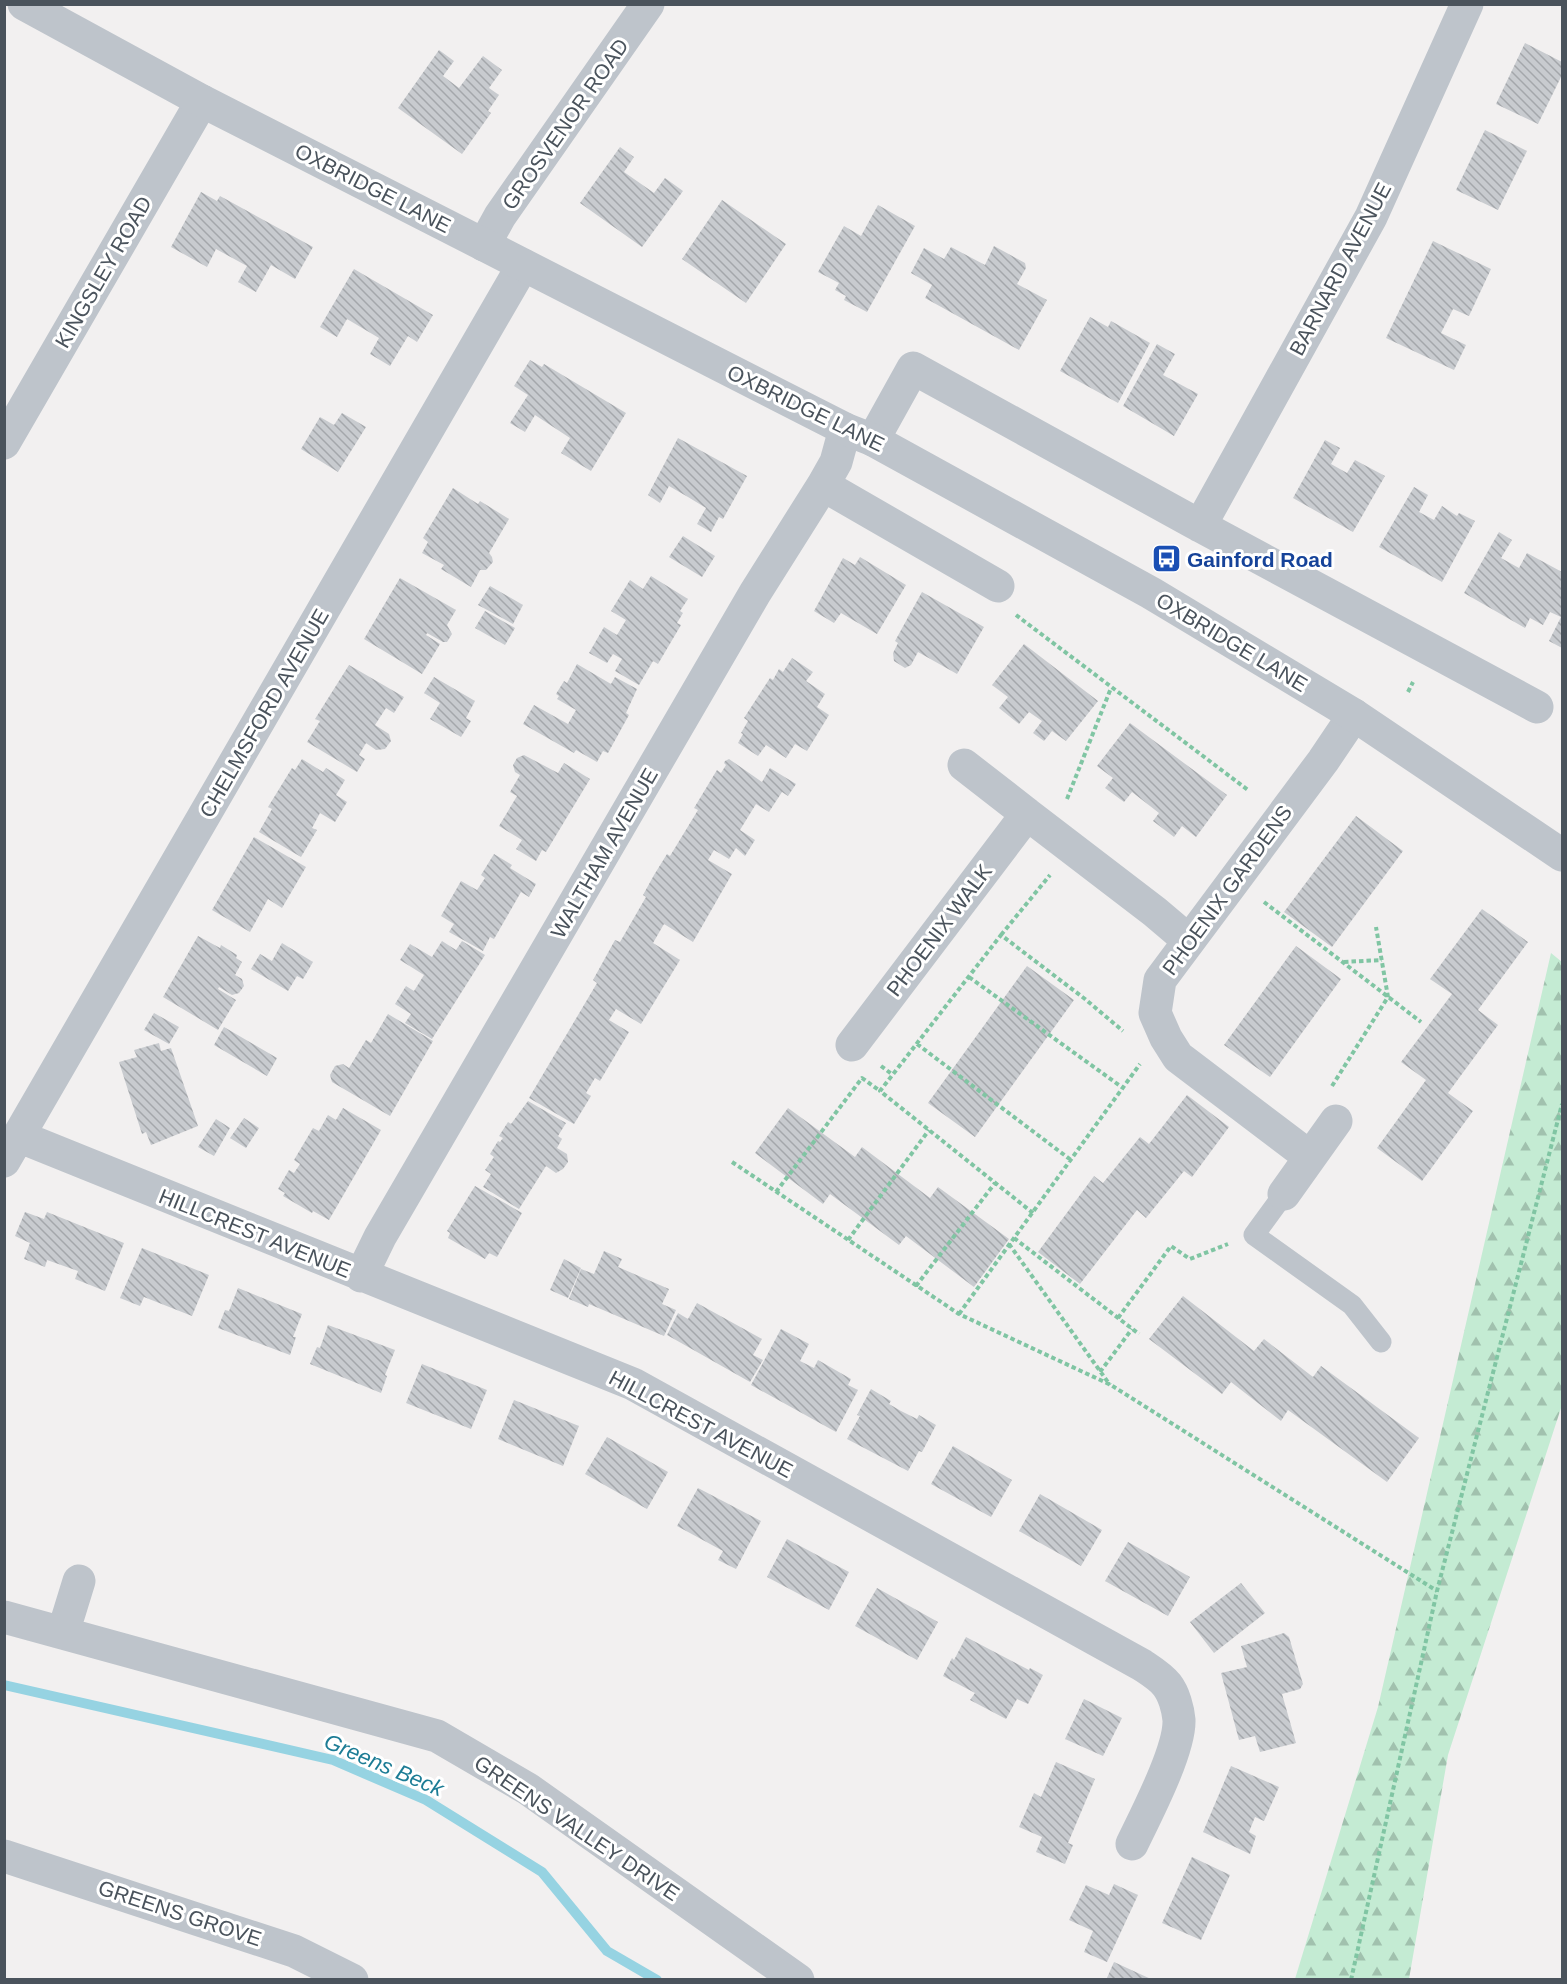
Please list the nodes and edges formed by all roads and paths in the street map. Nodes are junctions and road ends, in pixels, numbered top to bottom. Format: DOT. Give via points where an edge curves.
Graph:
graph roads {
  1 [pos="24,4"];
  2 [pos="648,4"];
  3 [pos="1467,4"];
  4 [pos="202,101"];
  5 [pos="483,245"];
  6 [pos="523,265"];
  7 [pos="859,434"];
  8 [pos="4,443"];
  9 [pos="823,485"];
  10 [pos="1200,526"];
  11 [pos="998,586"];
  12 [pos="1112,688"];
  13 [pos="1537,707"];
  14 [pos="1354,715"];
  15 [pos="964,765"];
  16 [pos="1248,790"];
  17 [pos="1036,821"];
  18 [pos="1071,848"];
  19 [pos="1563,855"];
  20 [pos="1260,899"];
  21 [pos="1376,927"];
  22 [pos="1001,935"];
  23 [pos="1188,940"];
  24 [pos="1382,960"];
  25 [pos="1343,962"];
  26 [pos="969,977"];
  27 [pos="1388,996"];
  28 [pos="1421,1022"];
  29 [pos="917,1044"];
  30 [pos="852,1045"];
  31 [pos="1157,1045"];
  32 [pos="1123,1088"];
  33 [pos="880,1091"];
  34 [pos="1563,1104"];
  35 [pos="1332,1107"];
  36 [pos="929,1130"];
  37 [pos="11,1148"];
  38 [pos="1310,1157"];
  39 [pos="1071,1160"];
  40 [pos="732,1162"];
  41 [pos="995,1183"];
  42 [pos="776,1192"];
  43 [pos="1284,1194"];
  44 [pos="1033,1213"];
  45 [pos="1254,1235"];
  46 [pos="1014,1238"];
  47 [pos="848,1240"];
  48 [pos="1009,1244"];
  49 [pos="361,1276"];
  50 [pos="916,1286"];
  51 [pos="958,1314"];
  52 [pos="1118,1318"];
  53 [pos="1132,1329"];
  54 [pos="1139,1334"];
  55 [pos="1381,1342"];
  56 [pos="1100,1371"];
  57 [pos="1110,1385"];
  58 [pos="79,1581"];
  59 [pos="1437,1591"];
  60 [pos="4,1617"];
  61 [pos="63,1633"];
  62 [pos="1132,1844"];
  63 [pos="4,1856"];
  64 [pos="352,1980"];
  65 [pos="798,1980"];
  66 [pos="1352,1980"];
  1 -- 4 [label="street, OXBRIDGE LANE"];
  2 -- 5 [label="street, GROSVENOR ROAD"];
  3 -- 10 [label="street, BARNARD AVENUE" via="1371,217"];
  4 -- 5 [label="street, OXBRIDGE LANE"];
  4 -- 8 [label="street, KINGSLEY ROAD"];
  5 -- 6 [label="street, OXBRIDGE LANE"];
  6 -- 7 [label="street, OXBRIDGE LANE"];
  6 -- 37 [label="street, CHELMSFORD AVENUE"];
  7 -- 9 [label="street, WALTHAM AVENUE"];
  7 -- 10 [label="street" via="913,368"];
  7 -- 14 [label="street, OXBRIDGE LANE" via="1151,593"];
  9 -- 11 [label="street"];
  9 -- 49 [label="street, WALTHAM AVENUE" via="755,593 380,1236"];
  10 -- 13 [label="street"];
  11 -- 12 [label="path" via="993,598"];
  12 -- 16 [label="path"];
  12 -- 17 [label="path" via="1066,800"];
  14 -- 19 [label="street, OXBRIDGE LANE"];
  14 -- 23 [label="street, PHOENIX GARDENS"];
  15 -- 17 [label="street"];
  17 -- 18 [label="street"];
  17 -- 30 [label="street, PHOENIX WALK"];
  18 -- 22 [label="path"];
  18 -- 23 [label="street"];
  20 -- 25 [label="path"];
  21 -- 24 [label="path"];
  22 -- 26 [label="path"];
  22 -- 31 [label="path" via="1085,999"];
  23 -- 31 [label="street, PHOENIX GARDENS" via="1160,980 1155,1013"];
  24 -- 25 [label="path"];
  24 -- 27 [label="path"];
  25 -- 27 [label="path"];
  26 -- 29 [label="path"];
  26 -- 32 [label="path"];
  27 -- 28 [label="path"];
  27 -- 35 [label="path"];
  29 -- 33 [label="path"];
  29 -- 39 [label="path"];
  31 -- 32 [label="path"];
  31 -- 38 [label="street, PHOENIX GARDENS"];
  32 -- 39 [label="path"];
  33 -- 36 [label="path"];
  33 -- 42 [label="path" via="862,1078"];
  34 -- 59 [label="path"];
  35 -- 38 [label="street"];
  36 -- 41 [label="path"];
  36 -- 47 [label="path"];
  37 -- 49 [label="street, HILLCREST AVENUE"];
  38 -- 43 [label="street"];
  39 -- 44 [label="path"];
  40 -- 42 [label="path"];
  41 -- 44 [label="path"];
  41 -- 50 [label="path"];
  42 -- 47 [label="path"];
  43 -- 45 [label="lane"];
  44 -- 46 [label="path"];
  45 -- 52 [label="path" via="1190,1259 1171,1246"];
  45 -- 55 [label="lane" via="1352,1305"];
  46 -- 48 [label="path"];
  46 -- 52 [label="path"];
  47 -- 50 [label="path"];
  48 -- 51 [label="path"];
  48 -- 56 [label="path"];
  49 -- 62 [label="street, HILLCREST AVENUE" via="633,1384 1156,1675 1168,1686 1176,1706 1178,1736"];
  50 -- 51 [label="path"];
  51 -- 57 [label="path"];
  52 -- 53 [label="path"];
  53 -- 54 [label="path"];
  53 -- 56 [label="path"];
  56 -- 57 [label="path"];
  57 -- 59 [label="path"];
  58 -- 61 [label="street"];
  59 -- 66 [label="path"];
  60 -- 61 [label="street, GREENS VALLEY DRIVE"];
  61 -- 65 [label="street, GREENS VALLEY DRIVE" via="437,1736 528,1789"];
  63 -- 64 [label="street, GREENS GROVE" via="294,1951"];
}
